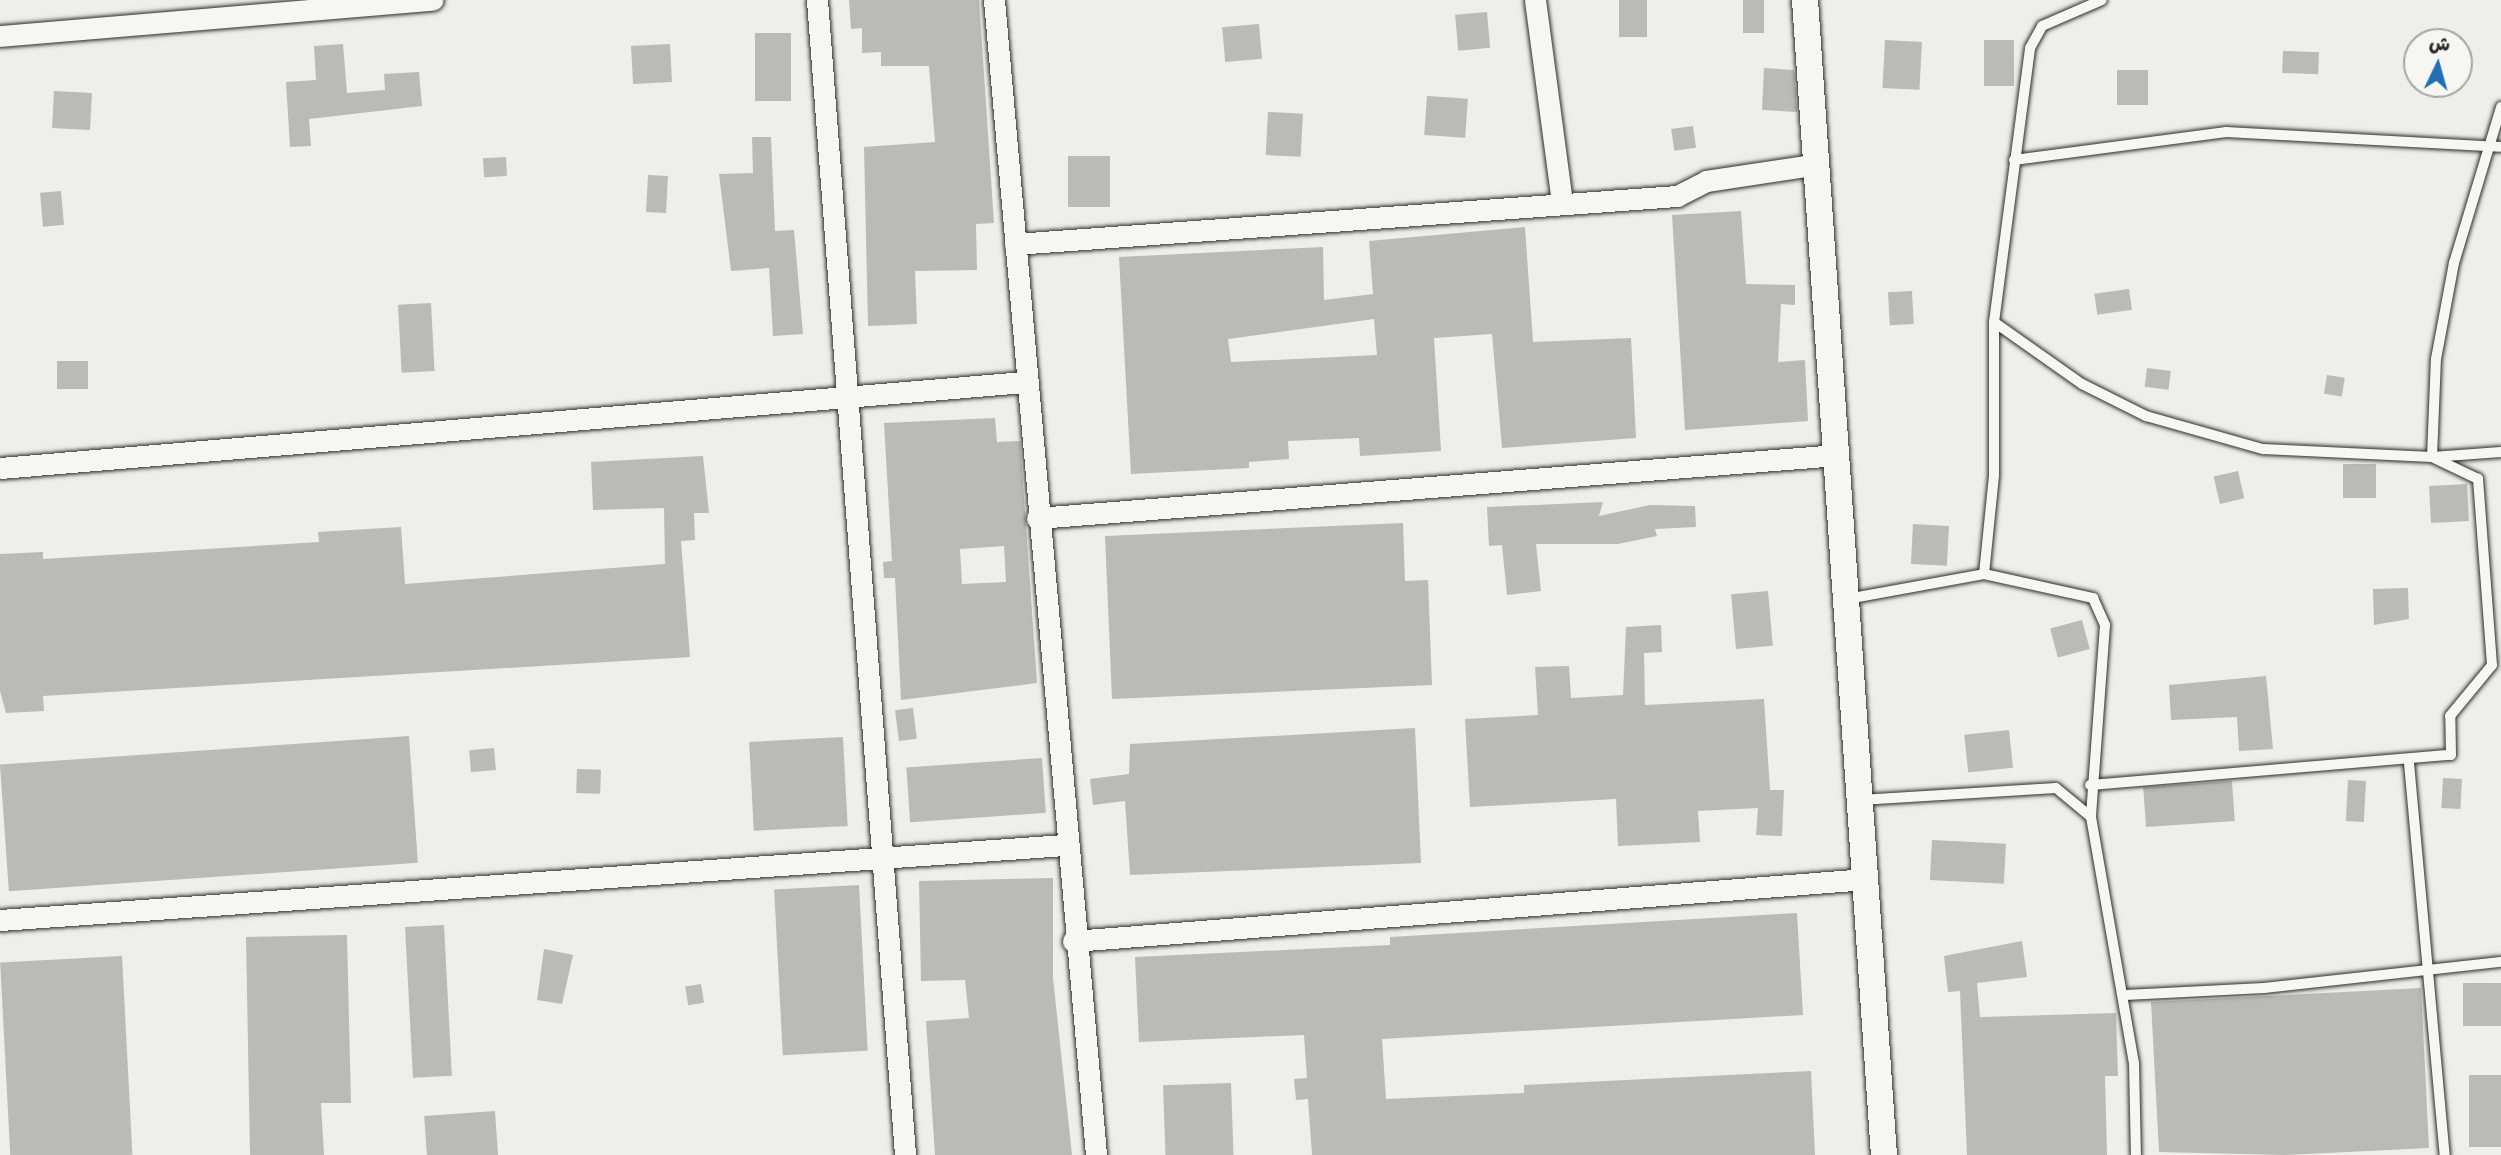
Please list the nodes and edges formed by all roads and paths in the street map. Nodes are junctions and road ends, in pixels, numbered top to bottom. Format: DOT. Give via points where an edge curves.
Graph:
graph roads {
  1 [pos="433,0"];
  2 [pos="817,0"];
  3 [pos="994,0"];
  4 [pos="1535,0"];
  5 [pos="1805,0"];
  6 [pos="2102,0"];
  7 [pos="326,4"];
  8 [pos="0,36"];
  9 [pos="2501,107"];
  10 [pos="2496,145"];
  11 [pos="2014,160"];
  12 [pos="1818,164"];
  13 [pos="1562,203"];
  14 [pos="1015,244"];
  15 [pos="1994,322"];
  16 [pos="1024,382"];
  17 [pos="847,397"];
  18 [pos="2501,452"];
  19 [pos="1837,455"];
  20 [pos="2432,457"];
  21 [pos="0,468"];
  22 [pos="1037,518"];
  23 [pos="1984,574"];
  24 [pos="1847,599"];
  25 [pos="2497,665"];
  26 [pos="2409,763"];
  27 [pos="2090,785"];
  28 [pos="1859,800"];
  29 [pos="2091,817"];
  30 [pos="1065,845"];
  31 [pos="883,857"];
  32 [pos="1866,879"];
  33 [pos="0,920"];
  34 [pos="1073,941"];
  35 [pos="2501,962"];
  36 [pos="2432,972"];
  37 [pos="2125,995"];
  38 [pos="905,1155"];
  39 [pos="1096,1155"];
  40 [pos="1884,1155"];
  41 [pos="2136,1155"];
  42 [pos="2445,1155"];
  1 -- 7 [label="street"];
  2 -- 17 [label="street"];
  3 -- 14 [label="street"];
  4 -- 13 [label="street"];
  5 -- 12 [label="street"];
  6 -- 11 [label="lane" via="2042,26 2030,48"];
  7 -- 8 [label="street"];
  9 -- 10 [label="lane"];
  10 -- 11 [label="lane" via="2226,132"];
  10 -- 20 [label="lane" via="2454,263 2436,359"];
  11 -- 15 [label="lane"];
  12 -- 13 [label="street" via="1706,181 1677,196"];
  12 -- 19 [label="street"];
  13 -- 14 [label="street"];
  14 -- 16 [label="street"];
  15 -- 20 [label="lane" via="2082,384 2146,416 2263,449"];
  15 -- 23 [label="lane" via="1994,475"];
  16 -- 17 [label="street"];
  16 -- 22 [label="street"];
  17 -- 21 [label="street"];
  17 -- 31 [label="street"];
  18 -- 20 [label="lane"];
  19 -- 22 [label="street"];
  19 -- 24 [label="street"];
  20 -- 25 [label="lane" via="2479,479"];
  22 -- 30 [label="street"];
  23 -- 24 [label="lane"];
  23 -- 27 [label="lane" via="2094,597 2105,625"];
  24 -- 28 [label="street"];
  25 -- 26 [label="lane" via="2449,716 2451,755"];
  26 -- 27 [label="lane"];
  26 -- 36 [label="lane"];
  27 -- 29 [label="lane"];
  28 -- 29 [label="lane" via="2056,788"];
  28 -- 32 [label="street"];
  29 -- 37 [label="lane"];
  30 -- 31 [label="street"];
  30 -- 34 [label="street"];
  31 -- 33 [label="street"];
  31 -- 38 [label="street"];
  32 -- 34 [label="street"];
  32 -- 40 [label="street"];
  34 -- 39 [label="street"];
  35 -- 36 [label="lane"];
  36 -- 37 [label="lane"];
  36 -- 42 [label="lane"];
  37 -- 41 [label="lane"];
}
